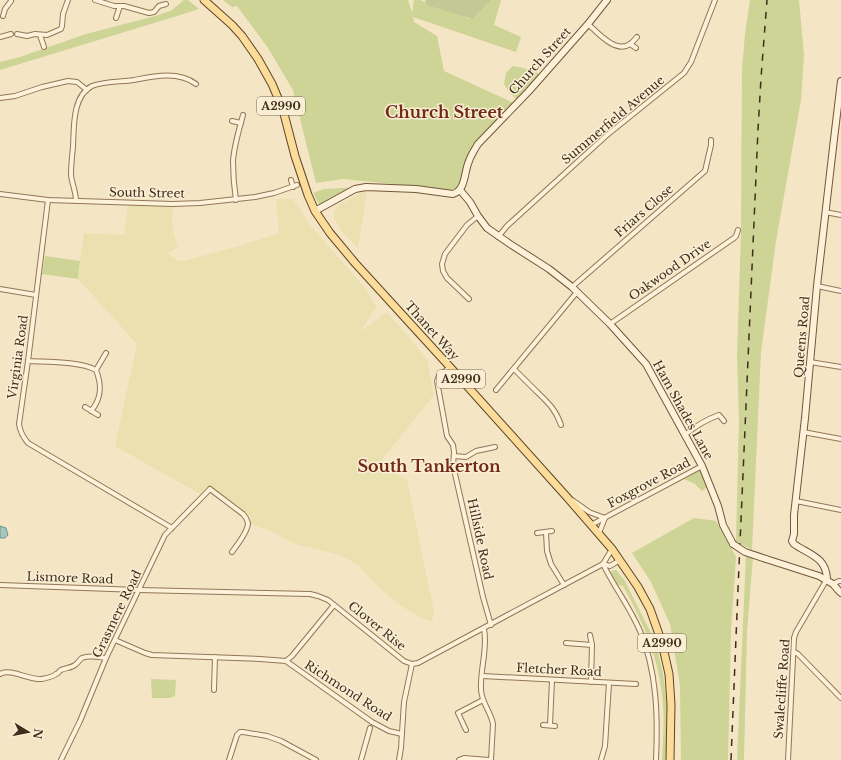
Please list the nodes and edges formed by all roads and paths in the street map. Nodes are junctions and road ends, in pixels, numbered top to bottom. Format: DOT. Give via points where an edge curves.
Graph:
graph roads {
  1 [pos="68,0"];
  2 [pos="95,0"];
  3 [pos="204,0"];
  4 [pos="607,0"];
  5 [pos="715,0"];
  6 [pos="11,1"];
  7 [pos="166,4"];
  8 [pos="120,6"];
  9 [pos="2,9"];
  10 [pos="3,16"];
  11 [pos="116,18"];
  12 [pos="588,24"];
  13 [pos="11,34"];
  14 [pos="16,34"];
  15 [pos="40,35"];
  16 [pos="637,37"];
  17 [pos="0,38"];
  18 [pos="630,44"];
  19 [pos="44,47"];
  20 [pos="636,48"];
  21 [pos="841,81"];
  22 [pos="196,84"];
  23 [pos="87,90"];
  24 [pos="0,98"];
  25 [pos="243,115"];
  26 [pos="232,122"];
  27 [pos="241,123"];
  28 [pos="834,139"];
  29 [pos="711,140"];
  30 [pos="841,140"];
  31 [pos="291,180"];
  32 [pos="460,190"];
  33 [pos="0,194"];
  34 [pos="48,200"];
  35 [pos="236,200"];
  36 [pos="76,201"];
  37 [pos="315,211"];
  38 [pos="825,212"];
  39 [pos="841,215"];
  40 [pos="478,216"];
  41 [pos="738,230"];
  42 [pos="498,236"];
  43 [pos="572,286"];
  44 [pos="817,286"];
  45 [pos="0,289"];
  46 [pos="841,291"];
  47 [pos="577,292"];
  48 [pos="36,294"];
  49 [pos="469,299"];
  50 [pos="610,324"];
  51 [pos="106,353"];
  52 [pos="28,361"];
  53 [pos="810,362"];
  54 [pos="450,367"];
  55 [pos="841,367"];
  56 [pos="514,369"];
  57 [pos="96,370"];
  58 [pos="496,390"];
  59 [pos="85,407"];
  60 [pos="91,410"];
  61 [pos="98,415"];
  62 [pos="724,421"];
  63 [pos="561,425"];
  64 [pos="803,432"];
  65 [pos="686,434"];
  66 [pos="841,439"];
  67 [pos="495,447"];
  68 [pos="454,456"];
  69 [pos="702,466"];
  70 [pos="566,496"];
  71 [pos="796,501"];
  72 [pos="841,510"];
  73 [pos="605,518"];
  74 [pos="591,525"];
  75 [pos="172,528"];
  76 [pos="552,532"];
  77 [pos="537,533"];
  78 [pos="546,533"];
  79 [pos="599,533"];
  80 [pos="612,549"];
  81 [pos="232,552"];
  82 [pos="620,560"];
  83 [pos="603,564"];
  84 [pos="827,579"];
  85 [pos="841,581"];
  86 [pos="833,584"];
  87 [pos="0,585"];
  88 [pos="564,585"];
  89 [pos="139,590"];
  90 [pos="841,593"];
  91 [pos="334,605"];
  92 [pos="491,625"];
  93 [pos="484,628"];
  94 [pos="590,635"];
  95 [pos="115,640"];
  96 [pos="566,643"];
  97 [pos="592,644"];
  98 [pos="794,652"];
  99 [pos="215,657"];
  100 [pos="106,658"];
  101 [pos="286,661"];
  102 [pos="412,664"];
  103 [pos="0,674"];
  104 [pos="482,676"];
  105 [pos="552,680"];
  106 [pos="591,682"];
  107 [pos="609,683"];
  108 [pos="636,684"];
  109 [pos="214,690"];
  110 [pos="841,698"];
  111 [pos="483,700"];
  112 [pos="543,725"];
  113 [pos="550,725"];
  114 [pos="555,726"];
  115 [pos="370,728"];
  116 [pos="466,730"];
  117 [pos="402,734"];
  118 [pos="788,759"];
  119 [pos="61,760"];
  120 [pos="229,760"];
  121 [pos="316,760"];
  122 [pos="361,760"];
  123 [pos="399,760"];
  124 [pos="459,760"];
  125 [pos="490,760"];
  126 [pos="601,760"];
  127 [pos="656,760"];
  128 [pos="670,760"];
  129 [pos="793,760"];
  1 -- 15 [label="street" via="62,18 62,28 47,35"];
  2 -- 8 [label="street"];
  3 -- 37 [label="main road, Thanet Way / A2990" via="242,36 272,84 283,110 301,175"];
  4 -- 12 [label="street, Church Street"];
  5 -- 42 [label="street, Summerfield Avenue" via="692,62 684,73 607,135"];
  6 -- 9 [label="street"];
  7 -- 8 [label="street" via="149,13"];
  8 -- 11 [label="street"];
  9 -- 10 [label="street"];
  12 -- 18 [label="street" via="612,44"];
  12 -- 32 [label="street, Church Street" via="478,144 468,162"];
  13 -- 17 [label="street"];
  14 -- 15 [label="street"];
  15 -- 19 [label="street"];
  16 -- 18 [label="street"];
  18 -- 20 [label="street"];
  21 -- 28 [label="street, Queens Road"];
  22 -- 23 [label="street" via="184,77 157,76 99,84"];
  23 -- 24 [label="street" via="77,82 68,81"];
  23 -- 36 [label="street" via="78,104 74,122 71,174"];
  25 -- 27 [label="street"];
  26 -- 27 [label="street"];
  27 -- 35 [label="street" via="233,161"];
  28 -- 30 [label="street"];
  28 -- 38 [label="street, Queens Road"];
  29 -- 43 [label="street, Friars Close" via="705,171"];
  31 -- 35 [label="street, South Street" via="295,186 269,195"];
  32 -- 37 [label="street" via="453,194 366,186 355,189"];
  32 -- 40 [label="street, Ham Shades Lane"];
  33 -- 34 [label="street, South Street"];
  34 -- 36 [label="street, South Street"];
  34 -- 48 [label="street, Virginia Road"];
  35 -- 36 [label="street, South Street" via="192,204"];
  37 -- 54 [label="main road, Thanet Way / A2990" via="342,248"];
  38 -- 39 [label="street"];
  38 -- 44 [label="street, Queens Road"];
  40 -- 42 [label="street, Ham Shades Lane" via="487,228"];
  40 -- 49 [label="street" via="467,225 445,254 442,264 447,278"];
  41 -- 50 [label="street, Oakwood Drive" via="734,238"];
  42 -- 43 [label="street, Ham Shades Lane"];
  43 -- 47 [label="street, Ham Shades Lane"];
  44 -- 46 [label="street"];
  44 -- 53 [label="street, Queens Road"];
  45 -- 48 [label="street"];
  47 -- 50 [label="street, Ham Shades Lane"];
  47 -- 56 [label="street"];
  48 -- 52 [label="street, Virginia Road"];
  50 -- 65 [label="street, Ham Shades Lane" via="646,364"];
  51 -- 57 [label="street"];
  52 -- 57 [label="street" via="89,366"];
  52 -- 75 [label="street, Virginia Road" via="19,424 20,431 28,443"];
  53 -- 55 [label="street"];
  53 -- 64 [label="street, Queens Road"];
  54 -- 68 [label="street, Hillside Road" via="437,381 447,436"];
  54 -- 70 [label="main road, Thanet Way / A2990"];
  56 -- 58 [label="street"];
  56 -- 63 [label="street" via="549,403"];
  57 -- 60 [label="street" via="101,384 100,393"];
  59 -- 60 [label="street"];
  60 -- 61 [label="street"];
  62 -- 65 [label="street" via="719,415 708,419"];
  64 -- 66 [label="street"];
  64 -- 71 [label="street, Queens Road"];
  65 -- 69 [label="street, Ham Shades Lane"];
  67 -- 68 [label="street" via="476,451 466,457"];
  68 -- 92 [label="street, Hillside Road" via="482,597"];
  69 -- 73 [label="street, Foxgrove Road"];
  69 -- 84 [label="street, Ham Shades Lane, bridge" via="723,525 733,544 745,552"];
  70 -- 73 [label="street, Foxgrove Road" via="589,512"];
  70 -- 74 [label="main road, Thanet Way / A2990"];
  71 -- 72 [label="street"];
  71 -- 84 [label="street, Queens Road" via="792,541 821,561"];
  73 -- 74 [label="street, Foxgrove Road"];
  73 -- 79 [label="street, Foxgrove Road"];
  74 -- 79 [label="main road, Thanet Way / A2990"];
  75 -- 81 [label="street, Grasmere Road" via="210,489 243,514 248,523 244,535"];
  75 -- 89 [label="street, Grasmere Road" via="166,535"];
  76 -- 78 [label="street"];
  77 -- 78 [label="street"];
  78 -- 88 [label="street" via="551,564"];
  79 -- 80 [label="main road, Thanet Way / A2990"];
  80 -- 82 [label="main road, Thanet Way / A2990"];
  80 -- 83 [label="street"];
  82 -- 83 [label="street, Clover Rise" via="610,566"];
  82 -- 128 [label="main road, Thanet Way / A2990" via="650,609 662,643 671,705"];
  83 -- 88 [label="street, Clover Rise"];
  83 -- 127 [label="street" via="640,631 649,659 657,722"];
  84 -- 86 [label="street"];
  84 -- 98 [label="street, Swalecliffe Road" via="796,632"];
  85 -- 86 [label="street"];
  86 -- 90 [label="street"];
  87 -- 89 [label="street, Lismore Road"];
  88 -- 92 [label="street, Clover Rise"];
  89 -- 91 [label="street, Clover Rise" via="310,594"];
  89 -- 95 [label="street, Grasmere Road"];
  91 -- 101 [label="street, Richmond Road"];
  91 -- 102 [label="street, Clover Rise" via="404,661"];
  92 -- 93 [label="street, Clover Rise"];
  93 -- 102 [label="street, Clover Rise" via="418,664"];
  93 -- 104 [label="street" via="486,645"];
  94 -- 97 [label="street"];
  95 -- 99 [label="street, Richmond Road" via="144,654"];
  95 -- 100 [label="street, Grasmere Road"];
  96 -- 97 [label="street"];
  97 -- 106 [label="street"];
  98 -- 110 [label="street"];
  98 -- 118 [label="street, Swalecliffe Road"];
  99 -- 101 [label="street, Richmond Road"];
  99 -- 109 [label="street"];
  100 -- 103 [label="street" via="82,658 75,665 48,678 28,678 10,672"];
  100 -- 119 [label="street, Grasmere Road"];
  101 -- 117 [label="street, Richmond Road" via="372,722 389,731"];
  102 -- 117 [label="street" via="404,702"];
  104 -- 105 [label="street, Fletcher Road"];
  104 -- 111 [label="street"];
  105 -- 106 [label="street, Fletcher Road"];
  105 -- 113 [label="street"];
  106 -- 107 [label="street, Fletcher Road"];
  107 -- 108 [label="street, Fletcher Road"];
  107 -- 126 [label="street" via="605,746"];
  111 -- 116 [label="street" via="458,713"];
  111 -- 125 [label="street" via="493,724"];
  112 -- 113 [label="street"];
  113 -- 114 [label="street"];
  115 -- 122 [label="street"];
  117 -- 123 [label="street"];
  118 -- 129 [label="street"];
  120 -- 121 [label="street" via="237,735 243,732 281,741"];
  124 -- 125 [label="street"];
}
